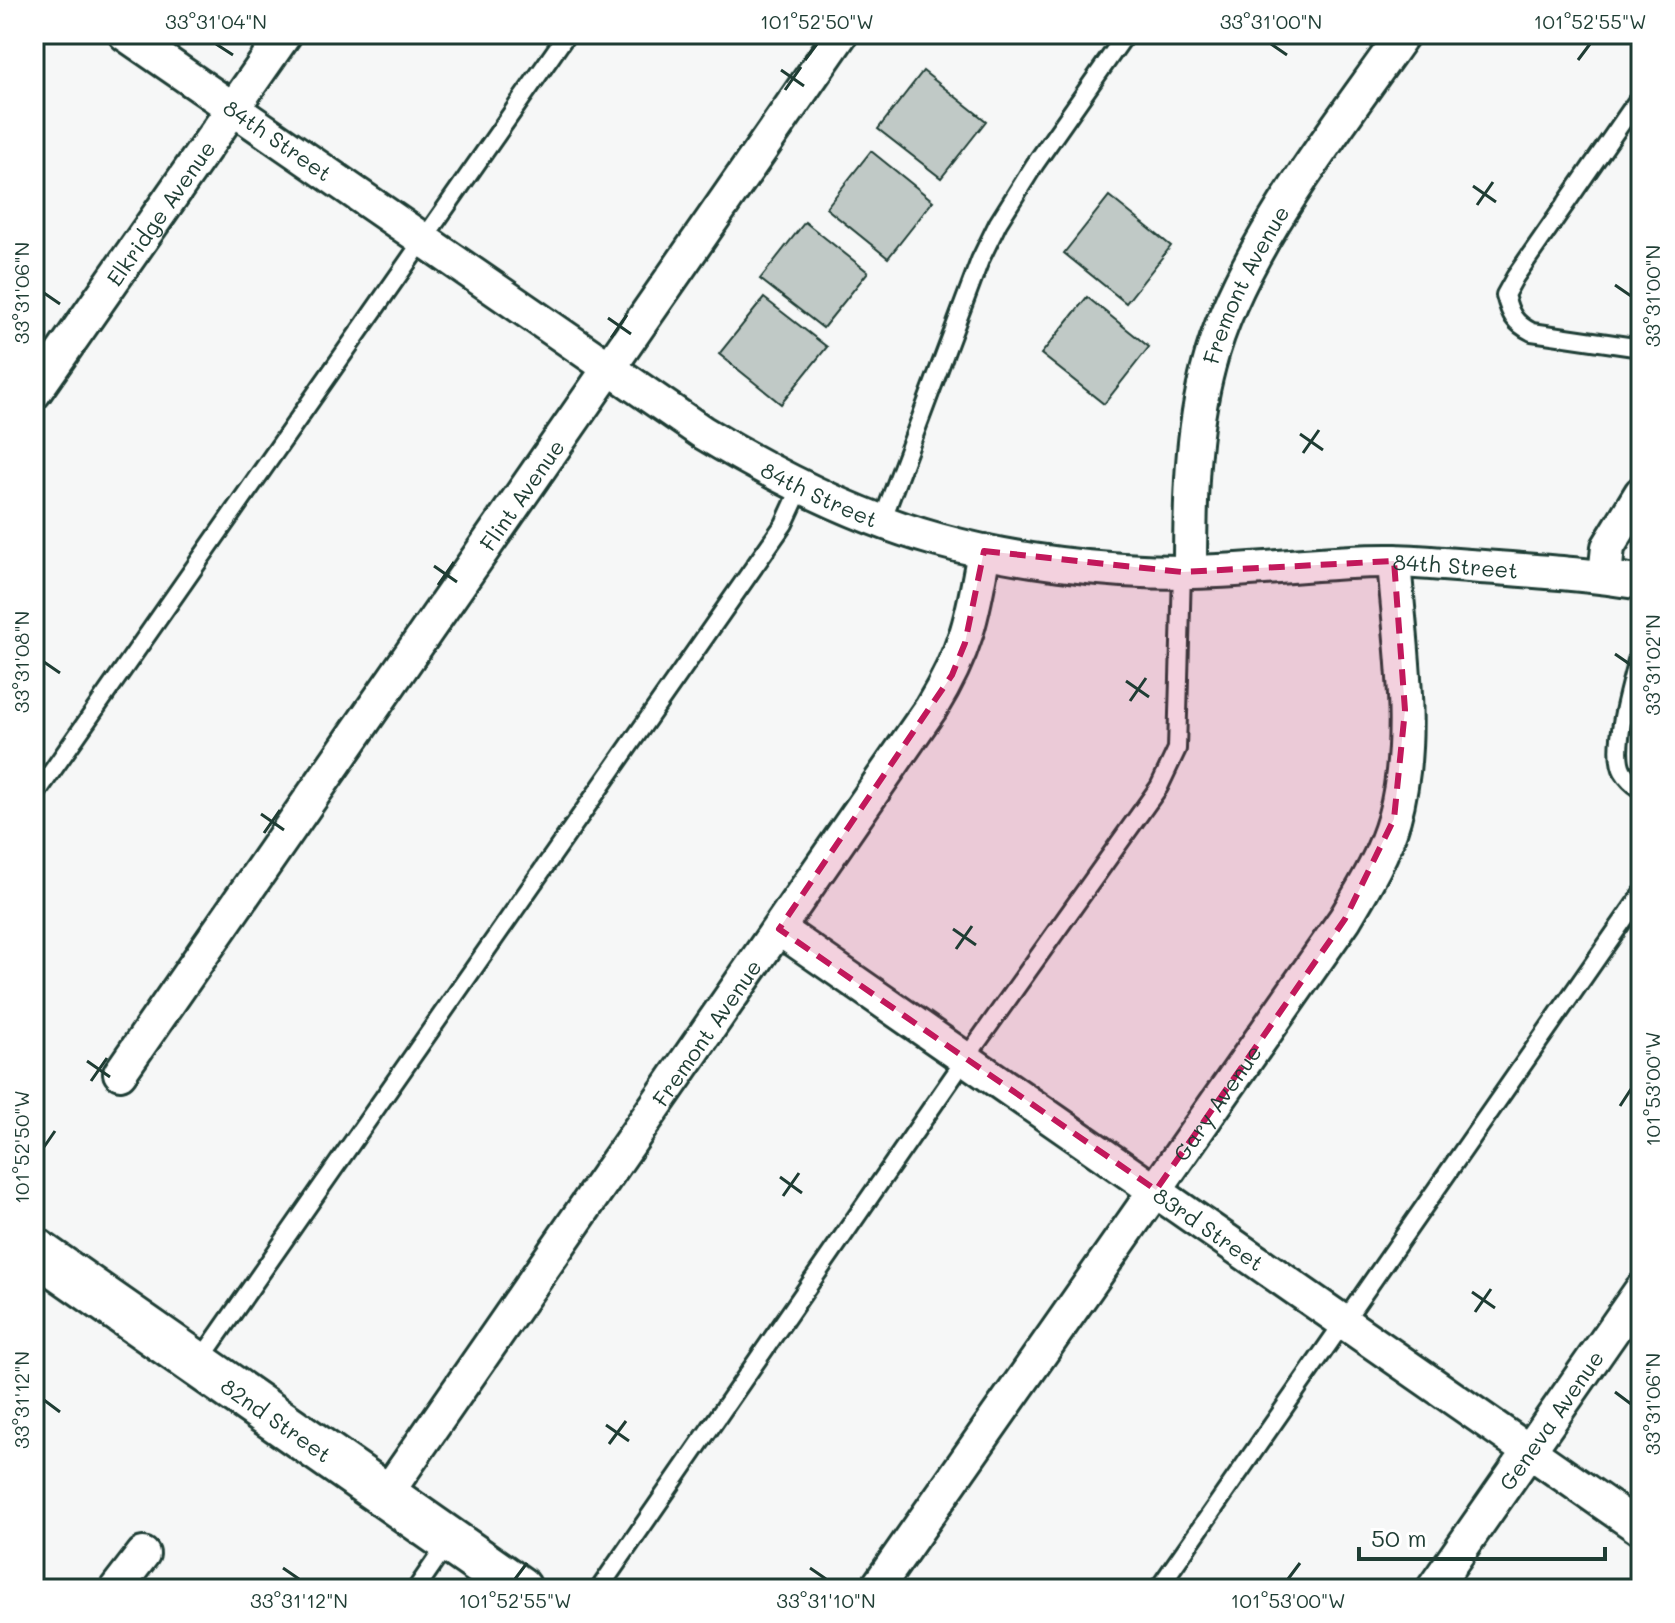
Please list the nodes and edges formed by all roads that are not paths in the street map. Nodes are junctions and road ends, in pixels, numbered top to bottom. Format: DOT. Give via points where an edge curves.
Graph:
graph roads {
  1 [pos="125,34"];
  2 [pos="285,34"];
  3 [pos="567,34"];
  4 [pos="841,34"];
  5 [pos="1126,34"];
  6 [pos="1403,34"];
  7 [pos="1641,95"];
  8 [pos="232,109"];
  9 [pos="423,240"];
  10 [pos="1641,348"];
  11 [pos="609,368"];
  12 [pos="34,393"];
  13 [pos="801,487"];
  14 [pos="1641,493"];
  15 [pos="882,521"];
  16 [pos="984,551"];
  17 [pos="1394,561"];
  18 [pos="1186,572"];
  19 [pos="1605,576"];
  20 [pos="1641,583"];
  21 [pos="1641,646"];
  22 [pos="1641,789"];
  23 [pos="34,797"];
  24 [pos="1641,895"];
  25 [pos="779,929"];
  26 [pos="966,1058"];
  27 [pos="120,1073"];
  28 [pos="1156,1190"];
  29 [pos="37,1260"];
  30 [pos="1641,1290"];
  31 [pos="1343,1321"];
  32 [pos="198,1364"];
  33 [pos="1530,1451"];
  34 [pos="385,1496"];
  35 [pos="1641,1529"];
  36 [pos="450,1540"];
  37 [pos="143,1554"];
  38 [pos="116,1589"];
  39 [pos="416,1589"];
  40 [pos="519,1589"];
  41 [pos="599,1589"];
  42 [pos="876,1589"];
  43 [pos="1158,1589"];
  44 [pos="1433,1589"];
  1 -- 8 [label="street, 84th Street"];
  2 -- 8 [label="street, Elkridge Avenue"];
  3 -- 9 [label="lane"];
  4 -- 11 [label="street, Flint Avenue"];
  5 -- 15 [label="lane" via="998,223"];
  6 -- 18 [label="street, Fremont Avenue" via="1262,244 1222,323 1198,420"];
  7 -- 10 [label="lane" via="1505,295 1517,324 1532,332"];
  8 -- 9 [label="street, 84th Street"];
  8 -- 12 [label="street, Elkridge Avenue"];
  9 -- 11 [label="street, 84th Street"];
  9 -- 23 [label="lane"];
  11 -- 13 [label="street, 84th Street" via="702,432"];
  11 -- 27 [label="street, Flint Avenue"];
  13 -- 15 [label="street, 84th Street"];
  13 -- 32 [label="lane" via="784,524"];
  14 -- 19 [label="street" via="1608,547"];
  15 -- 16 [label="street, 84th Street"];
  16 -- 18 [label="street, 84th Street"];
  16 -- 25 [label="street, Fremont Avenue" via="965,643 952,675"];
  17 -- 18 [label="street, 84th Street"];
  17 -- 19 [label="street, 84th Street"];
  17 -- 28 [label="street, Gary Avenue" via="1405,710 1394,819 1374,871 1345,919"];
  18 -- 26 [label="lane" via="1177,749 1171,765"];
  19 -- 20 [label="street, 84th Street"];
  21 -- 22 [label="lane" via="1619,752 1622,770"];
  24 -- 31 [label="lane"];
  25 -- 26 [label="street, 83rd Street"];
  25 -- 34 [label="street, Fremont Avenue"];
  26 -- 28 [label="street, 83rd Street"];
  26 -- 41 [label="lane"];
  28 -- 31 [label="street, 83rd Street"];
  28 -- 42 [label="street, Gary Avenue"];
  29 -- 32 [label="main road, 82nd Street"];
  30 -- 33 [label="street, Geneva Avenue"];
  31 -- 33 [label="street, 83rd Street"];
  31 -- 43 [label="lane"];
  32 -- 34 [label="main road, 82nd Street"];
  33 -- 35 [label="street, 83rd Street"];
  33 -- 44 [label="street, Geneva Avenue"];
  34 -- 36 [label="main road, 82nd Street"];
  36 -- 39 [label="lane"];
  36 -- 40 [label="main road, 82nd Street"];
  37 -- 38 [label="street"];
}
